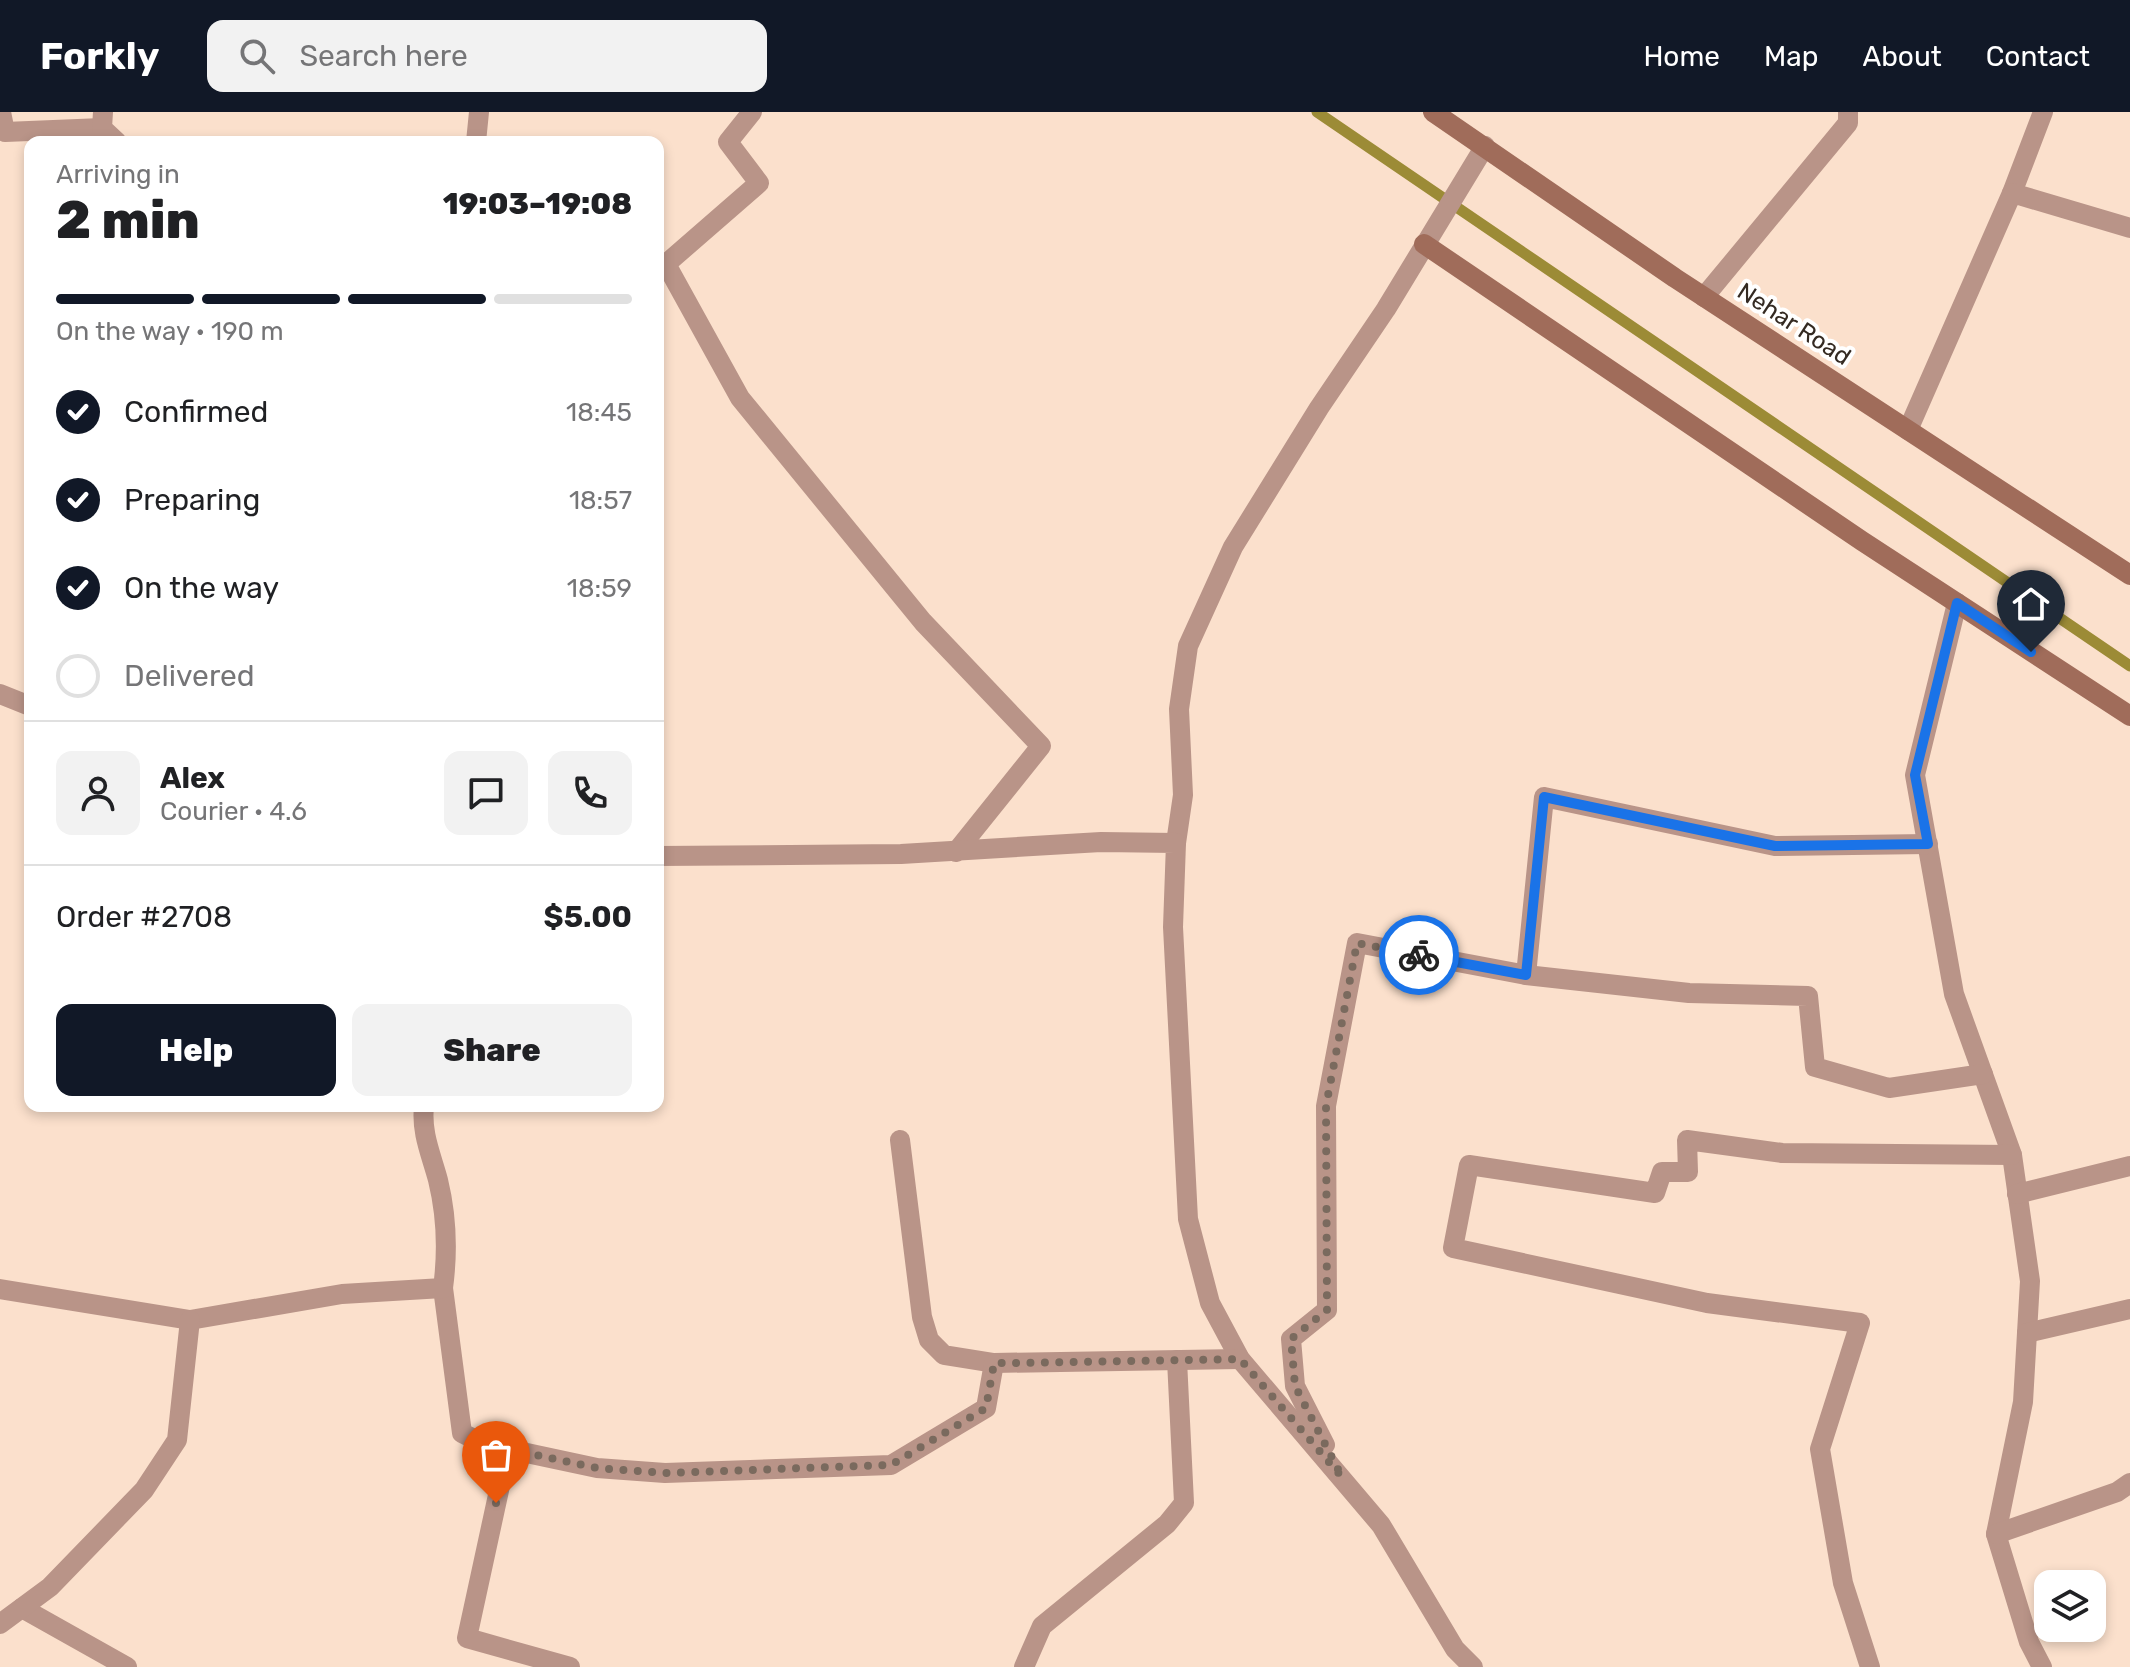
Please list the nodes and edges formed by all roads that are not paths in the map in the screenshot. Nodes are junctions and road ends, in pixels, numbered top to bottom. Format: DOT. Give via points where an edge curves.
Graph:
graph roads {
  1 [pos="1,112"];
  2 [pos="479,112"];
  3 [pos="752,112"];
  4 [pos="1848,112"];
  5 [pos="2043,112"];
  6 [pos="1444,115"];
  7 [pos="107,127"];
  8 [pos="477,136"];
  9 [pos="1485,146"];
  10 [pos="2012,193"];
  11 [pos="2130,228"];
  12 [pos="1424,244"];
  13 [pos="1704,297"];
  14 [pos="1908,430"];
  15 [pos="2130,575"];
  16 [pos="1957,603"];
  17 [pos="0,694"];
  18 [pos="24,704"];
  19 [pos="2130,716"];
  20 [pos="1176,843"];
  21 [pos="1928,844"];
  22 [pos="956,852"];
  23 [pos="664,856"];
  24 [pos="1526,975"];
  25 [pos="1983,1074"];
  26 [pos="423,1112"];
  27 [pos="900,1140"];
  28 [pos="2012,1155"];
  29 [pos="2130,1166"];
  30 [pos="2017,1194"];
  31 [pos="443,1288"];
  32 [pos="0,1289"];
  33 [pos="2130,1309"];
  34 [pos="190,1320"];
  35 [pos="2027,1333"];
  36 [pos="1240,1359"];
  37 [pos="1177,1360"];
  38 [pos="994,1363"];
  39 [pos="508,1449"];
  40 [pos="1342,1477"];
  41 [pos="2130,1483"];
  42 [pos="1996,1534"];
  43 [pos="22,1608"];
  44 [pos="0,1624"];
  45 [pos="127,1667"];
  46 [pos="570,1667"];
  47 [pos="1024,1667"];
  48 [pos="1473,1667"];
  49 [pos="1870,1667"];
  50 [pos="2042,1667"];
  1 -- 7 [label="street" via="5,132"];
  2 -- 8 [label="street"];
  3 -- 22 [label="street" via="728,142 759,183 666,264 740,398 923,622 1041,746"];
  4 -- 13 [label="street" via="1848,123"];
  5 -- 10 [label="street"];
  6 -- 9 [label="main road, Nehar Road"];
  9 -- 12 [label="street"];
  9 -- 13 [label="main road, Nehar Road"];
  10 -- 11 [label="street"];
  10 -- 14 [label="street"];
  12 -- 16 [label="main road"];
  12 -- 20 [label="street" via="1233,547 1188,646 1179,709 1183,795"];
  13 -- 14 [label="main road, Nehar Road"];
  14 -- 15 [label="main road, Nehar Road"];
  16 -- 19 [label="main road"];
  16 -- 21 [label="street" via="1915,775"];
  17 -- 18 [label="street"];
  20 -- 22 [label="street" via="1101,842"];
  20 -- 36 [label="street" via="1173,927 1188,1219 1210,1303"];
  21 -- 24 [label="street" via="1775,846 1544,797"];
  21 -- 25 [label="street" via="1954,994"];
  22 -- 23 [label="street"];
  24 -- 25 [label="street" via="1689,993 1808,996 1815,1067 1889,1088"];
  24 -- 40 [label="street" via="1357,943 1326,1106 1327,1310 1291,1339 1295,1386"];
  25 -- 28 [label="street"];
  26 -- 31 [label="street" via="422,1128 448,1244"];
  27 -- 38 [label="street" via="929,1340 944,1355"];
  28 -- 30 [label="street"];
  28 -- 49 [label="street" via="1782,1153 1687,1140 1688,1172 1662,1172 1655,1193 1469,1165 1453,1248 1707,1303 1860,1323 1820,1449 1843,1583"];
  29 -- 30 [label="street"];
  30 -- 35 [label="street" via="2030,1281"];
  31 -- 34 [label="street" via="342,1294"];
  31 -- 39 [label="street" via="462,1433"];
  32 -- 34 [label="street"];
  33 -- 35 [label="street"];
  34 -- 43 [label="street" via="177,1440 144,1490 50,1587"];
  35 -- 42 [label="street" via="2023,1402"];
  36 -- 37 [label="street"];
  36 -- 40 [label="street"];
  37 -- 38 [label="street"];
  37 -- 47 [label="street" via="1184,1503 1167,1524 1042,1626"];
  38 -- 39 [label="street" via="986,1408 891,1465 665,1473 597,1468"];
  39 -- 46 [label="street" via="467,1638"];
  40 -- 48 [label="street" via="1381,1525 1455,1649"];
  41 -- 42 [label="street"];
  42 -- 50 [label="street" via="2029,1642"];
  43 -- 44 [label="street"];
  43 -- 45 [label="street"];
}
